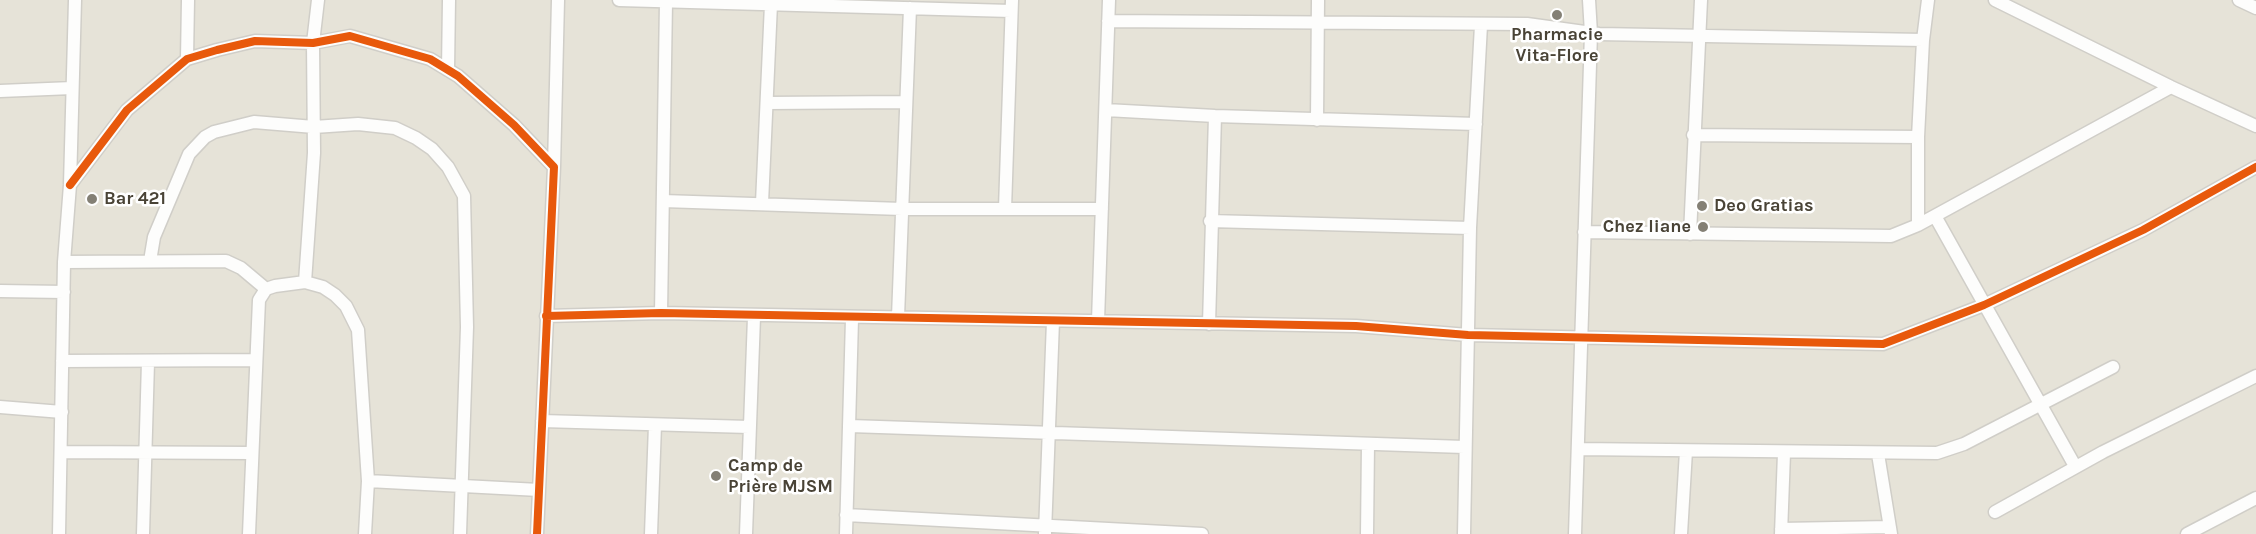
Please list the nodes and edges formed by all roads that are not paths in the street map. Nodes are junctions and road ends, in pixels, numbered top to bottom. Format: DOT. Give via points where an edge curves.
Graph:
graph roads {
  1 [pos="75,0"];
  2 [pos="188,0"];
  3 [pos="318,0"];
  4 [pos="449,0"];
  5 [pos="558,0"];
  6 [pos="619,0"];
  7 [pos="1108,0"];
  8 [pos="1318,0"];
  9 [pos="1589,0"];
  10 [pos="1701,0"];
  11 [pos="1928,0"];
  12 [pos="1995,0"];
  13 [pos="2240,0"];
  14 [pos="666,2"];
  15 [pos="822,3"];
  16 [pos="771,4"];
  17 [pos="1011,5"];
  18 [pos="910,8"];
  19 [pos="2256,8"];
  20 [pos="1108,21"];
  21 [pos="1318,21"];
  22 [pos="1481,25"];
  23 [pos="1591,33"];
  24 [pos="1701,35"];
  25 [pos="1923,40"];
  26 [pos="314,42"];
  27 [pos="187,59"];
  28 [pos="448,70"];
  29 [pos="2171,87"];
  30 [pos="72,88"];
  31 [pos="0,91"];
  32 [pos="906,102"];
  33 [pos="767,104"];
  34 [pos="1106,110"];
  35 [pos="1215,116"];
  36 [pos="1317,120"];
  37 [pos="1476,124"];
  38 [pos="2256,126"];
  39 [pos="314,127"];
  40 [pos="1693,135"];
  41 [pos="1918,137"];
  42 [pos="554,167"];
  43 [pos="2256,167"];
  44 [pos="70,185"];
  45 [pos="663,201"];
  46 [pos="762,203"];
  47 [pos="902,209"];
  48 [pos="1005,209"];
  49 [pos="1102,209"];
  50 [pos="1935,216"];
  51 [pos="1210,221"];
  52 [pos="1918,225"];
  53 [pos="1470,228"];
  54 [pos="1584,232"];
  55 [pos="1690,234"];
  56 [pos="150,261"];
  57 [pos="64,262"];
  58 [pos="305,282"];
  59 [pos="266,289"];
  60 [pos="0,291"];
  61 [pos="64,292"];
  62 [pos="1984,305"];
  63 [pos="661,314"];
  64 [pos="546,316"];
  65 [pos="754,317"];
  66 [pos="898,317"];
  67 [pos="852,319"];
  68 [pos="1053,321"];
  69 [pos="1098,321"];
  70 [pos="1209,324"];
  71 [pos="1468,335"];
  72 [pos="1582,338"];
  73 [pos="255,360"];
  74 [pos="62,361"];
  75 [pos="148,362"];
  76 [pos="2113,367"];
  77 [pos="2256,376"];
  78 [pos="2041,405"];
  79 [pos="0,407"];
  80 [pos="62,412"];
  81 [pos="542,421"];
  82 [pos="655,424"];
  83 [pos="850,426"];
  84 [pos="749,427"];
  85 [pos="1051,432"];
  86 [pos="1368,444"];
  87 [pos="1464,447"];
  88 [pos="1578,449"];
  89 [pos="1686,451"];
  90 [pos="62,452"];
  91 [pos="252,453"];
  92 [pos="1784,453"];
  93 [pos="145,454"];
  94 [pos="1878,454"];
  95 [pos="2075,466"];
  96 [pos="368,481"];
  97 [pos="461,487"];
  98 [pos="539,490"];
  99 [pos="2256,498"];
  100 [pos="1995,512"];
  101 [pos="846,515"];
  102 [pos="1045,530"];
  103 [pos="1891,531"];
  104 [pos="1781,532"];
  105 [pos="59,534"];
  106 [pos="143,534"];
  107 [pos="249,534"];
  108 [pos="365,534"];
  109 [pos="460,534"];
  110 [pos="537,534"];
  111 [pos="651,534"];
  112 [pos="746,534"];
  113 [pos="846,534"];
  114 [pos="1202,534"];
  115 [pos="1367,534"];
  116 [pos="1464,534"];
  117 [pos="1575,534"];
  118 [pos="1681,534"];
  119 [pos="2187,534"];
  1 -- 30 [label="street"];
  2 -- 27 [label="street"];
  3 -- 26 [label="street"];
  4 -- 28 [label="street"];
  5 -- 42 [label="street"];
  6 -- 14 [label="street"];
  7 -- 20 [label="street"];
  8 -- 21 [label="street"];
  9 -- 23 [label="street"];
  10 -- 24 [label="street"];
  11 -- 25 [label="street"];
  12 -- 29 [label="street"];
  13 -- 19 [label="street"];
  14 -- 16 [label="street"];
  14 -- 45 [label="street"];
  15 -- 16 [label="street"];
  15 -- 18 [label="street"];
  16 -- 33 [label="street"];
  17 -- 18 [label="street"];
  17 -- 48 [label="street"];
  18 -- 32 [label="street"];
  20 -- 21 [label="street"];
  20 -- 34 [label="street"];
  21 -- 22 [label="street"];
  21 -- 36 [label="street"];
  22 -- 23 [label="street" via="1551,26"];
  22 -- 37 [label="street"];
  23 -- 24 [label="street"];
  23 -- 54 [label="street"];
  24 -- 25 [label="street"];
  24 -- 40 [label="street"];
  25 -- 41 [label="street"];
  26 -- 27 [label="street" via="255,41"];
  26 -- 28 [label="street" via="351,36 430,59"];
  26 -- 39 [label="street"];
  27 -- 44 [label="street" via="127,110"];
  28 -- 42 [label="street" via="486,99"];
  29 -- 38 [label="street"];
  29 -- 50 [label="street"];
  30 -- 31 [label="street"];
  30 -- 44 [label="street"];
  32 -- 33 [label="street"];
  32 -- 47 [label="street"];
  33 -- 46 [label="street"];
  34 -- 35 [label="street"];
  34 -- 49 [label="street"];
  35 -- 36 [label="street"];
  35 -- 51 [label="street"];
  36 -- 37 [label="street"];
  37 -- 53 [label="street"];
  39 -- 56 [label="street" via="254,122 205,137 189,154 154,237"];
  39 -- 58 [label="street"];
  39 -- 97 [label="street" via="357,124 407,132 432,149 448,167 464,196 467,327"];
  40 -- 41 [label="street"];
  40 -- 55 [label="street"];
  41 -- 52 [label="street"];
  42 -- 64 [label="street"];
  43 -- 62 [label="street" via="2144,230"];
  44 -- 57 [label="street"];
  45 -- 46 [label="street"];
  45 -- 63 [label="street"];
  46 -- 47 [label="street"];
  47 -- 48 [label="street"];
  47 -- 66 [label="street"];
  48 -- 49 [label="street"];
  49 -- 69 [label="street"];
  50 -- 52 [label="street"];
  50 -- 62 [label="street"];
  51 -- 53 [label="street"];
  51 -- 70 [label="street"];
  52 -- 55 [label="street" via="1891,236"];
  53 -- 71 [label="street"];
  54 -- 55 [label="street"];
  54 -- 72 [label="street"];
  56 -- 57 [label="street"];
  56 -- 59 [label="street" via="226,261"];
  57 -- 61 [label="street"];
  58 -- 59 [label="street"];
  58 -- 96 [label="street" via="335,295 346,306 358,330"];
  59 -- 73 [label="street" via="256,312"];
  60 -- 61 [label="street"];
  61 -- 74 [label="street"];
  62 -- 72 [label="street" via="1900,339 1872,345"];
  62 -- 78 [label="street"];
  63 -- 64 [label="street"];
  63 -- 65 [label="street"];
  64 -- 81 [label="street"];
  65 -- 67 [label="street"];
  65 -- 84 [label="street"];
  66 -- 67 [label="street"];
  66 -- 68 [label="street"];
  67 -- 83 [label="street"];
  68 -- 69 [label="street"];
  68 -- 85 [label="street"];
  69 -- 70 [label="street"];
  70 -- 71 [label="street" via="1356,326"];
  71 -- 72 [label="street"];
  71 -- 87 [label="street"];
  72 -- 88 [label="street"];
  73 -- 75 [label="street"];
  73 -- 91 [label="street"];
  74 -- 75 [label="street"];
  74 -- 80 [label="street"];
  75 -- 93 [label="street"];
  76 -- 78 [label="street"];
  77 -- 95 [label="street"];
  78 -- 94 [label="street" via="1952,449"];
  78 -- 95 [label="street"];
  79 -- 80 [label="street"];
  80 -- 90 [label="street"];
  81 -- 82 [label="street"];
  81 -- 98 [label="street"];
  82 -- 84 [label="street"];
  82 -- 111 [label="street"];
  83 -- 85 [label="street"];
  83 -- 101 [label="street"];
  84 -- 112 [label="street"];
  85 -- 86 [label="street"];
  85 -- 102 [label="street"];
  86 -- 87 [label="street"];
  86 -- 115 [label="street"];
  87 -- 116 [label="street"];
  88 -- 89 [label="street"];
  88 -- 117 [label="street"];
  89 -- 92 [label="street"];
  89 -- 118 [label="street"];
  90 -- 93 [label="street"];
  90 -- 105 [label="street"];
  91 -- 93 [label="street"];
  91 -- 107 [label="street"];
  92 -- 94 [label="street"];
  92 -- 104 [label="street"];
  93 -- 106 [label="street"];
  94 -- 103 [label="street"];
  95 -- 100 [label="street"];
  96 -- 97 [label="street"];
  96 -- 108 [label="street"];
  97 -- 98 [label="street"];
  97 -- 109 [label="street"];
  98 -- 110 [label="street"];
  99 -- 119 [label="street"];
  101 -- 102 [label="street"];
  101 -- 113 [label="street"];
  102 -- 114 [label="street"];
  103 -- 104 [label="street"];
}
